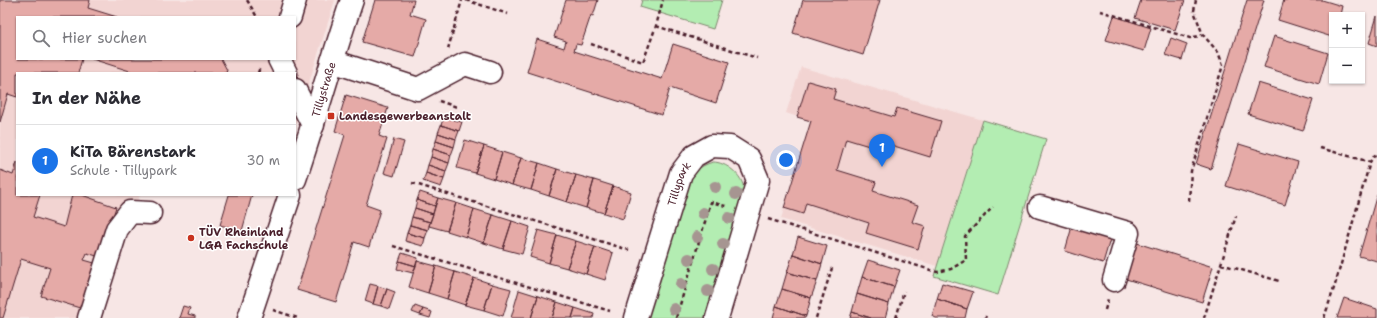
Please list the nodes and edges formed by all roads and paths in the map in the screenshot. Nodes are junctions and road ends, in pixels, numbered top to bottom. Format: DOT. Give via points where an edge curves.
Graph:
graph roads {
  1 [pos="248,0"];
  2 [pos="295,0"];
  3 [pos="352,0"];
  4 [pos="462,0"];
  5 [pos="466,0"];
  6 [pos="663,0"];
  7 [pos="1196,0"];
  8 [pos="1100,11"];
  9 [pos="508,14"];
  10 [pos="256,16"];
  11 [pos="290,16"];
  12 [pos="656,26"];
  13 [pos="1203,35"];
  14 [pos="591,44"];
  15 [pos="757,58"];
  16 [pos="279,60"];
  17 [pos="332,61"];
  18 [pos="285,72"];
  19 [pos="490,72"];
  20 [pos="441,77"];
  21 [pos="296,92"];
  22 [pos="438,101"];
  23 [pos="457,107"];
  24 [pos="313,125"];
  25 [pos="1320,148"];
  26 [pos="1377,152"];
  27 [pos="1370,162"];
  28 [pos="296,176"];
  29 [pos="412,184"];
  30 [pos="290,196"];
  31 [pos="1189,201"];
  32 [pos="993,207"];
  33 [pos="1040,207"];
  34 [pos="150,213"];
  35 [pos="748,213"];
  36 [pos="1236,216"];
  37 [pos="393,246"];
  38 [pos="629,250"];
  39 [pos="1221,264"];
  40 [pos="832,268"];
  41 [pos="1114,280"];
  42 [pos="1278,281"];
  43 [pos="904,291"];
  44 [pos="252,311"];
  45 [pos="610,311"];
  46 [pos="89,318"];
  47 [pos="298,318"];
  48 [pos="636,318"];
  49 [pos="676,318"];
  50 [pos="717,318"];
  51 [pos="816,318"];
  52 [pos="896,318"];
  53 [pos="1204,318"];
  54 [pos="1324,318"];
  1 -- 10 [label="path"];
  2 -- 11 [label="street"];
  3 -- 17 [label="street, Tillystraße"];
  4 -- 20 [label="path"];
  5 -- 9 [label="path"];
  6 -- 12 [label="path"];
  7 -- 13 [label="path" via="1194,11"];
  8 -- 13 [label="path" via="1190,38"];
  12 -- 14 [label="path" via="643,62"];
  12 -- 15 [label="path"];
  13 -- 31 [label="path" via="1218,52 1222,65 1191,170"];
  16 -- 18 [label="street"];
  17 -- 20 [label="street" via="418,89"];
  17 -- 24 [label="street, Tillystraße"];
  19 -- 20 [label="street" via="465,64"];
  21 -- 24 [label="street"];
  22 -- 23 [label="path"];
  24 -- 28 [label="street, Tillystraße"];
  25 -- 27 [label="path"];
  26 -- 27 [label="path"];
  27 -- 54 [label="path"];
  29 -- 38 [label="path"];
  30 -- 44 [label="street"];
  32 -- 35 [label="path" via="965,236 966,260 951,269 937,272"];
  33 -- 41 [label="street" via="1128,233"];
  34 -- 46 [label="street" via="130,212 117,229"];
  35 -- 48 [label="street, Tillypark" via="758,180 749,159 730,147 712,146 694,156 681,173"];
  35 -- 49 [label="path" via="711,202"];
  35 -- 50 [label="street, Tillypark"];
  36 -- 39 [label="path"];
  37 -- 45 [label="path"];
  39 -- 42 [label="path"];
  39 -- 53 [label="path"];
  40 -- 51 [label="path"];
  43 -- 52 [label="path"];
  44 -- 47 [label="path"];
}
